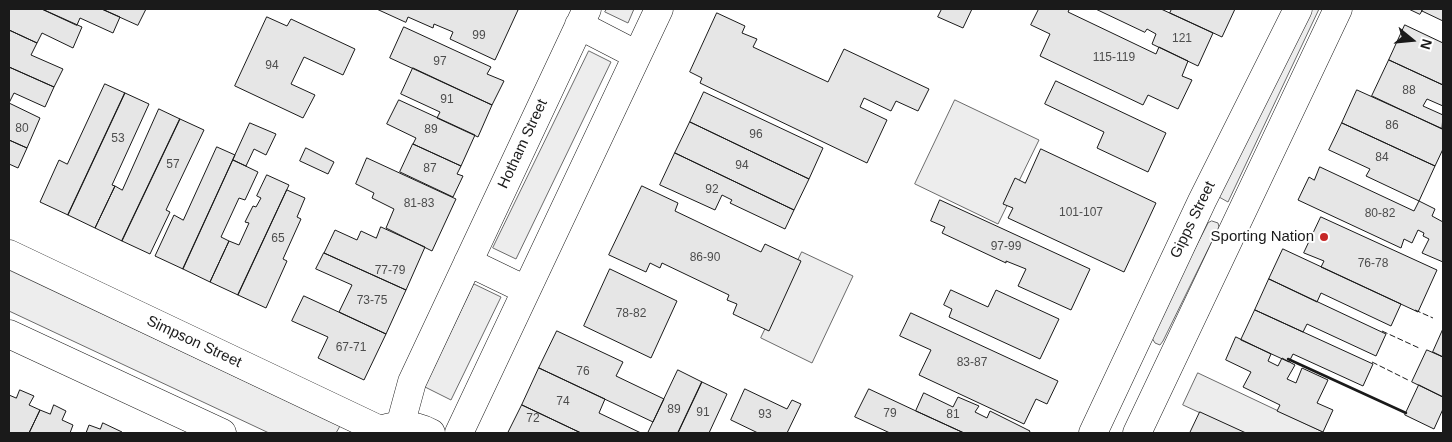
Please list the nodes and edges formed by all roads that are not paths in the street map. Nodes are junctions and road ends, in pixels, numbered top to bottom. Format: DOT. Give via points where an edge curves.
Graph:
graph roads {
  1 [pos="659,9"];
  2 [pos="1298,9"];
  3 [pos="1338,9"];
  4 [pos="583,17"];
  5 [pos="637,55"];
  6 [pos="1202,201"];
  7 [pos="1238,219"];
  8 [pos="9,254"];
  9 [pos="468,262"];
  10 [pos="526,290"];
  11 [pos="9,334"];
  12 [pos="1134,344"];
  13 [pos="1171,362"];
  14 [pos="385,430"];
  15 [pos="222,433"];
  16 [pos="431,433"];
  17 [pos="459,433"];
  18 [pos="1093,433"];
  19 [pos="1137,433"];
  1 -- 5 [label="street"];
  2 -- 6 [label="street, Gipps Street"];
  3 -- 7 [label="street"];
  4 -- 5 [label="street, Hotham Street"];
  4 -- 9 [label="street, Hotham Street"];
  5 -- 10 [label="street"];
  6 -- 7 [label="street"];
  6 -- 12 [label="street, Gipps Street"];
  7 -- 13 [label="street"];
  8 -- 14 [label="street, Simpson Street"];
  9 -- 10 [label="street"];
  9 -- 14 [label="street, Hotham Street" via="412,382"];
  10 -- 17 [label="street"];
  11 -- 15 [label="street"];
  12 -- 13 [label="street"];
  12 -- 18 [label="street, Gipps Street"];
  13 -- 19 [label="street"];
  14 -- 16 [label="street, Simpson Street" via="414,426"];
}
